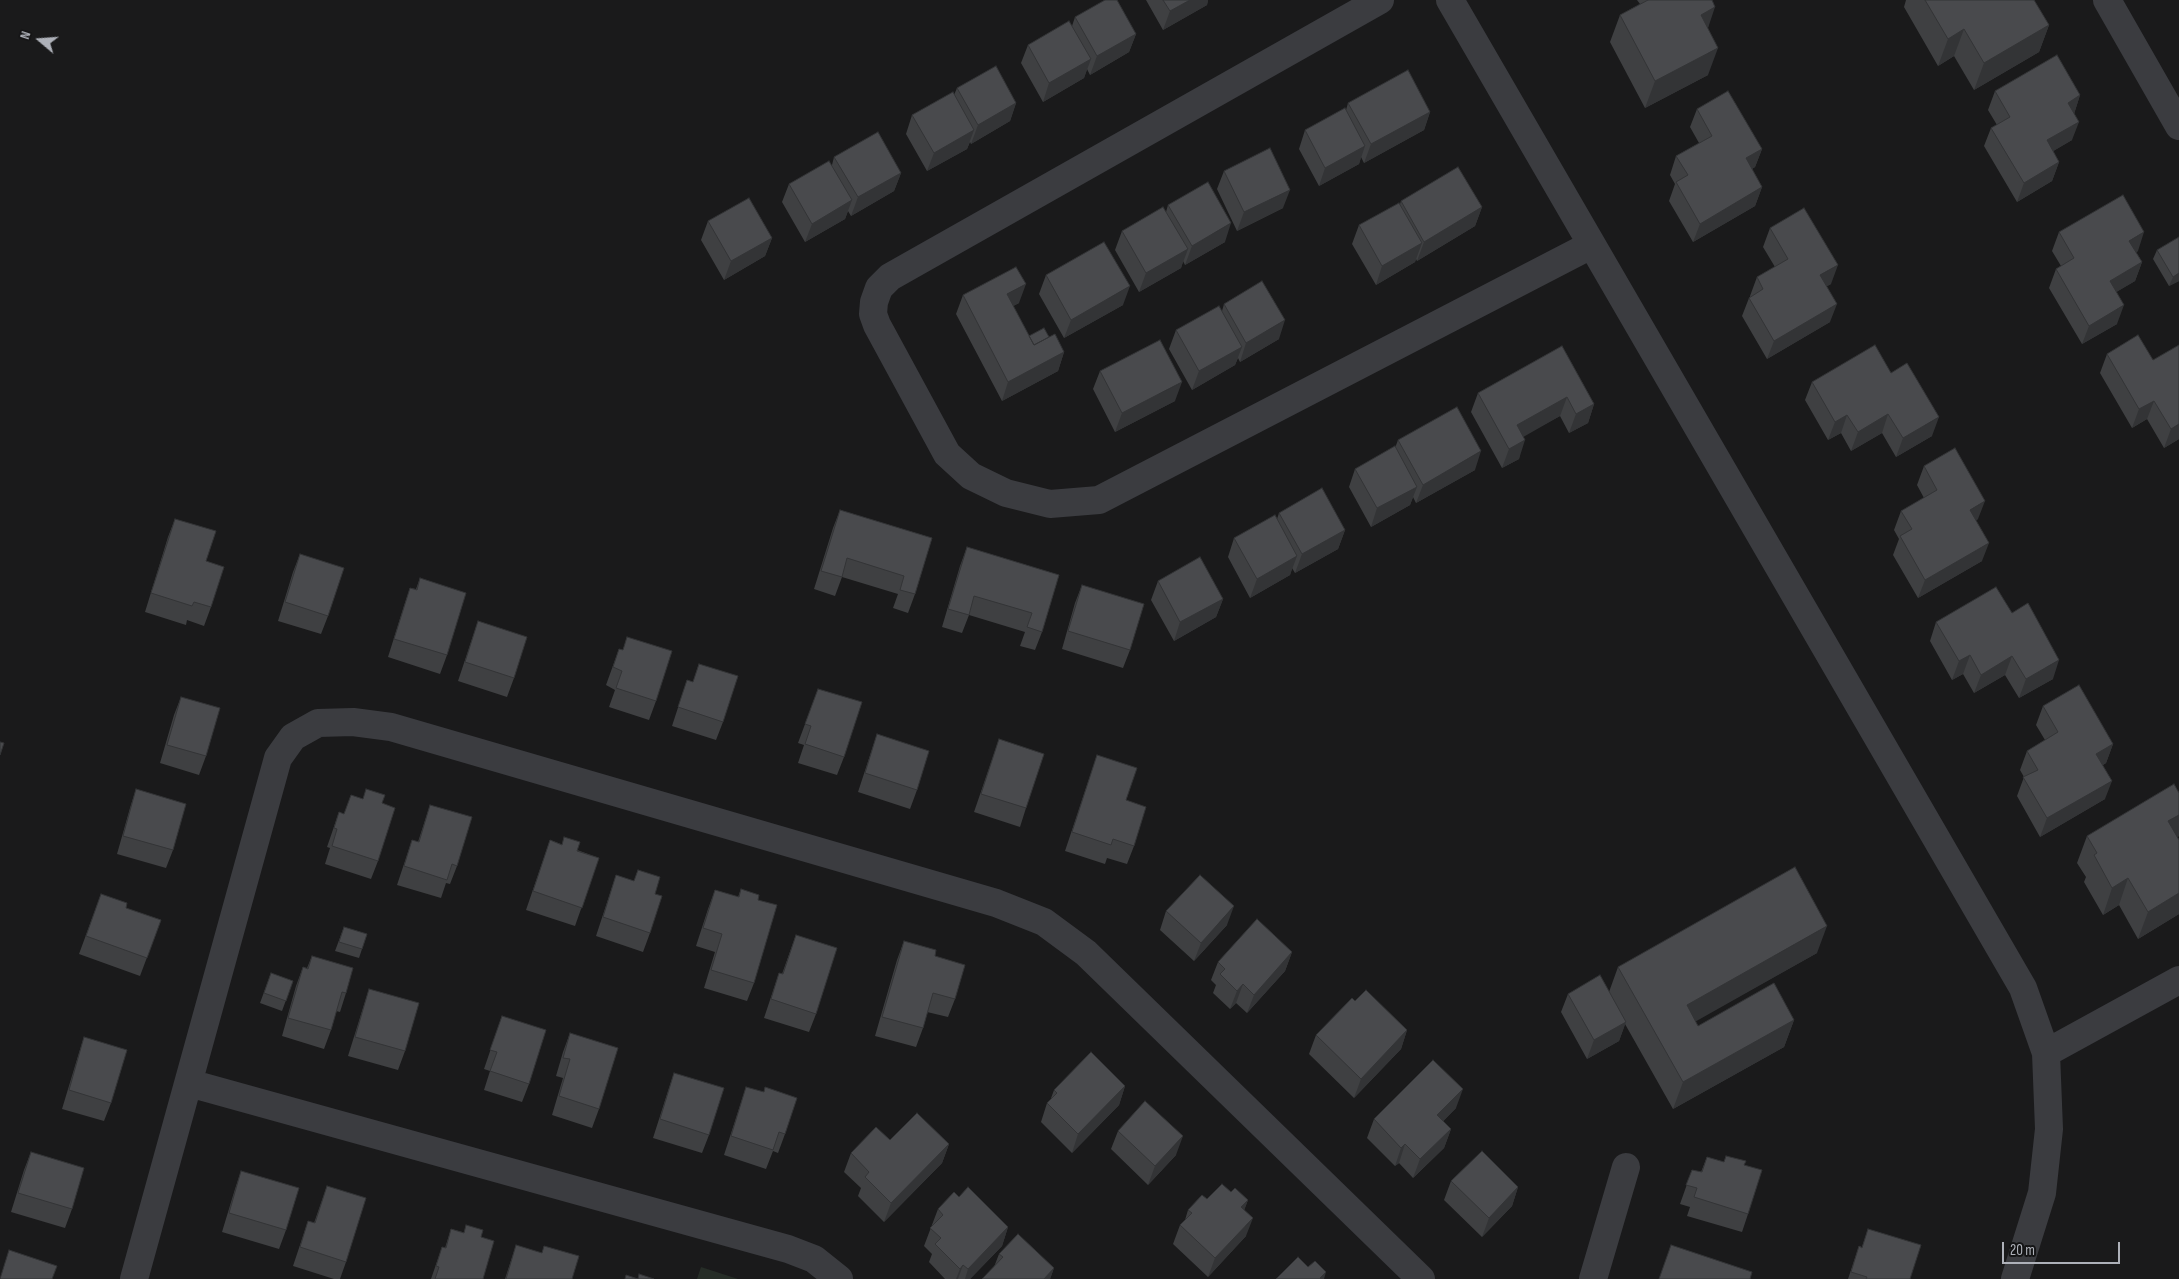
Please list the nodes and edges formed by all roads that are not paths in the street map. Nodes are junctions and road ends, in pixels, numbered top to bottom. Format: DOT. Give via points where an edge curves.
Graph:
graph roads {
  1 [pos="1380,0"];
  2 [pos="1450,0"];
  3 [pos="2107,0"];
  4 [pos="2179,126"];
  5 [pos="1592,245"];
  6 [pos="2179,980"];
  7 [pos="2046,1053"];
  8 [pos="189,1082"];
  9 [pos="1626,1167"];
  10 [pos="134,1279"];
  11 [pos="840,1279"];
  12 [pos="1421,1279"];
  13 [pos="1593,1279"];
  14 [pos="2016,1279"];
  1 -- 5 [label="street" via="890,277 879,288 873,314 877,325 947,454 971,476 1006,493 1050,504 1099,500"];
  2 -- 5 [label="street"];
  3 -- 4 [label="street"];
  5 -- 7 [label="street" via="2023,988"];
  6 -- 7 [label="street"];
  7 -- 14 [label="street" via="2049,1129 2042,1193"];
  8 -- 10 [label="street"];
  8 -- 11 [label="street" via="788,1249 814,1260"];
  8 -- 12 [label="street" via="278,758 293,737 318,724 353,722 391,726 996,903 1044,922 1086,954"];
  9 -- 13 [label="street"];
}
